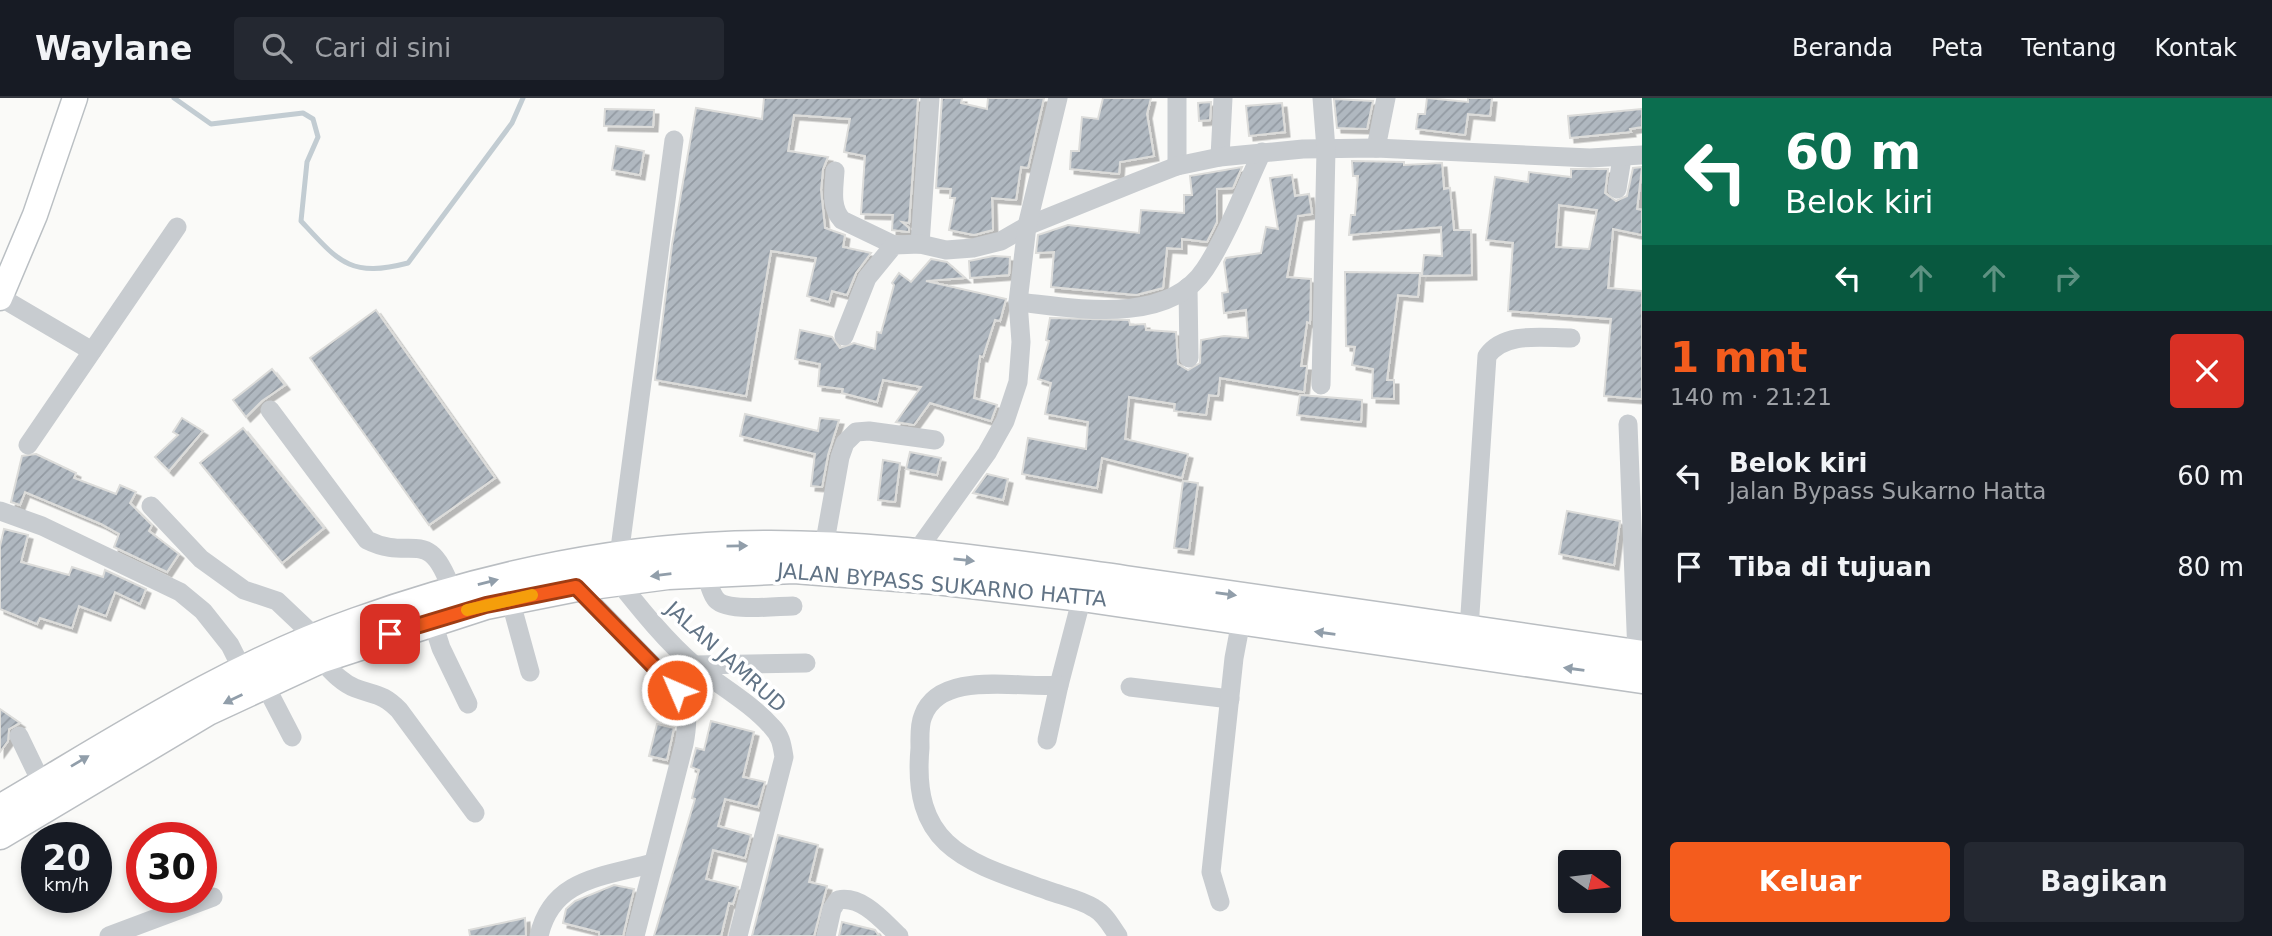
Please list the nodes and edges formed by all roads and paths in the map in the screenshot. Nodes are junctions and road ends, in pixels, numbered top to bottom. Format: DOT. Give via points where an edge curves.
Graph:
graph roads {
  1 [pos="75,98"];
  2 [pos="930,98"];
  3 [pos="1058,98"];
  4 [pos="1177,98"];
  5 [pos="1223,98"];
  6 [pos="1322,98"];
  7 [pos="1386,98"];
  8 [pos="674,140"];
  9 [pos="1376,148"];
  10 [pos="1325,149"];
  11 [pos="1262,152"];
  12 [pos="1642,155"];
  13 [pos="1220,158"];
  14 [pos="1622,158"];
  15 [pos="1177,166"];
  16 [pos="835,171"];
  17 [pos="1617,189"];
  18 [pos="1027,226"];
  19 [pos="177,227"];
  20 [pos="920,244"];
  21 [pos="894,245"];
  22 [pos="1188,287"];
  23 [pos="0,298"];
  24 [pos="1018,302"];
  25 [pos="844,336"];
  26 [pos="1571,338"];
  27 [pos="92,351"];
  28 [pos="1189,358"];
  29 [pos="1321,385"];
  30 [pos="270,410"];
  31 [pos="1628,424"];
  32 [pos="935,440"];
  33 [pos="28,445"];
  34 [pos="151,506"];
  35 [pos="0,511"];
  36 [pos="824,547"];
  37 [pos="915,555"];
  38 [pos="619,569"];
  39 [pos="705,571"];
  40 [pos="576,587"];
  41 [pos="452,591"];
  42 [pos="1082,597"];
  43 [pos="510,600"];
  44 [pos="793,606"];
  45 [pos="432,620"];
  46 [pos="1241,621"];
  47 [pos="1366,627"];
  48 [pos="1469,629"];
  49 [pos="1415,634"];
  50 [pos="317,648"];
  51 [pos="806,663"];
  52 [pos="1640,663"];
  53 [pos="695,665"];
  54 [pos="530,672"];
  55 [pos="253,676"];
  56 [pos="1059,685"];
  57 [pos="1130,687"];
  58 [pos="1230,699"];
  59 [pos="468,704"];
  60 [pos="19,736"];
  61 [pos="292,737"];
  62 [pos="1047,740"];
  63 [pos="42,784"];
  64 [pos="0,809"];
  65 [pos="475,813"];
  66 [pos="0,835"];
  67 [pos="653,863"];
  68 [pos="1220,902"];
  69 [pos="171,913"];
  70 [pos="109,936"];
  71 [pos="539,936"];
  72 [pos="635,936"];
  73 [pos="738,936"];
  74 [pos="826,936"];
  75 [pos="899,936"];
  76 [pos="1118,936"];
  1 -- 23 [label="main road" via="36,215"];
  2 -- 20 [label="street"];
  3 -- 18 [label="street"];
  4 -- 15 [label="street"];
  5 -- 13 [label="street"];
  6 -- 10 [label="street"];
  7 -- 9 [label="street"];
  8 -- 38 [label="street"];
  9 -- 10 [label="street"];
  9 -- 14 [label="street"];
  10 -- 11 [label="street"];
  10 -- 29 [label="street"];
  11 -- 13 [label="street"];
  11 -- 22 [label="street" via="1205,270"];
  12 -- 14 [label="street"];
  13 -- 15 [label="street"];
  14 -- 17 [label="street"];
  15 -- 18 [label="street"];
  16 -- 21 [label="street" via="836,214"];
  18 -- 20 [label="street" via="1001,241 973,248 946,250"];
  18 -- 24 [label="street"];
  19 -- 27 [label="street"];
  20 -- 21 [label="street"];
  21 -- 25 [label="street" via="867,278"];
  22 -- 24 [label="street" via="1133,309"];
  22 -- 28 [label="street"];
  23 -- 27 [label="street"];
  24 -- 37 [label="street" via="1018,382 1005,421"];
  26 -- 48 [label="street" via="1506,341 1494,346 1487,356"];
  27 -- 33 [label="street"];
  30 -- 41 [label="street" via="367,540 378,546 429,551 444,567"];
  31 -- 52 [label="street"];
  32 -- 36 [label="street" via="856,432 840,457"];
  34 -- 50 [label="street" via="201,559 244,590 276,601"];
  35 -- 55 [label="street" via="42,526 180,592 210,620"];
  36 -- 37 [label="highway, JALAN BYPASS SUKARNO HATTA"];
  38 -- 36 [label="highway, JALAN BYPASS SUKARNO HATTA, one-way" via="709,547"];
  37 -- 47 [label="highway, JALAN BYPASS SUKARNO HATTA, one-way" via="1073,573"];
  39 -- 38 [label="highway, JALAN BYPASS SUKARNO HATTA, one-way"];
  38 -- 40 [label="highway, JALAN BYPASS SUKARNO HATTA"];
  41 -- 38 [label="highway, JALAN BYPASS SUKARNO HATTA, one-way" via="532,571"];
  38 -- 53 [label="street, JALAN JAMRUD" via="655,628"];
  39 -- 42 [label="highway, JALAN BYPASS SUKARNO HATTA" via="846,572"];
  39 -- 44 [label="street" via="716,600 722,604"];
  40 -- 43 [label="highway, JALAN BYPASS SUKARNO HATTA"];
  40 -- 67 [label="street" via="685,703 688,724"];
  41 -- 50 [label="highway, JALAN BYPASS SUKARNO HATTA"];
  42 -- 46 [label="highway, JALAN BYPASS SUKARNO HATTA"];
  42 -- 56 [label="street"];
  43 -- 45 [label="highway, JALAN BYPASS SUKARNO HATTA"];
  43 -- 54 [label="street"];
  45 -- 50 [label="highway, JALAN BYPASS SUKARNO HATTA"];
  45 -- 59 [label="street"];
  47 -- 46 [label="highway, JALAN BYPASS SUKARNO HATTA, one-way"];
  46 -- 58 [label="street"];
  47 -- 49 [label="highway, JALAN BYPASS SUKARNO HATTA"];
  48 -- 49 [label="highway, JALAN BYPASS SUKARNO HATTA"];
  48 -- 52 [label="highway, JALAN BYPASS SUKARNO HATTA"];
  52 -- 49 [label="highway, JALAN BYPASS SUKARNO HATTA, one-way"];
  50 -- 55 [label="highway, JALAN BYPASS SUKARNO HATTA"];
  50 -- 65 [label="street" via="337,677 354,688 384,696 399,710"];
  51 -- 53 [label="street"];
  53 -- 73 [label="street, JALAN JAMRUD" via="755,711 782,741 784,757"];
  55 -- 61 [label="street"];
  63 -- 55 [label="highway, JALAN BYPASS SUKARNO HATTA, one-way" via="148,720"];
  55 -- 66 [label="highway, JALAN BYPASS SUKARNO HATTA, one-way"];
  56 -- 62 [label="street"];
  56 -- 76 [label="street" via="960,685 937,697 923,715 919,799 930,823 953,850 984,869 1094,907"];
  57 -- 58 [label="street"];
  58 -- 68 [label="street" via="1211,872"];
  60 -- 63 [label="street"];
  63 -- 64 [label="highway, JALAN BYPASS SUKARNO HATTA"];
  67 -- 71 [label="street" via="572,886 555,899"];
  67 -- 72 [label="street"];
  69 -- 70 [label="street"];
  74 -- 75 [label="street" via="832,909 838,900 847,898 859,901"];
}
